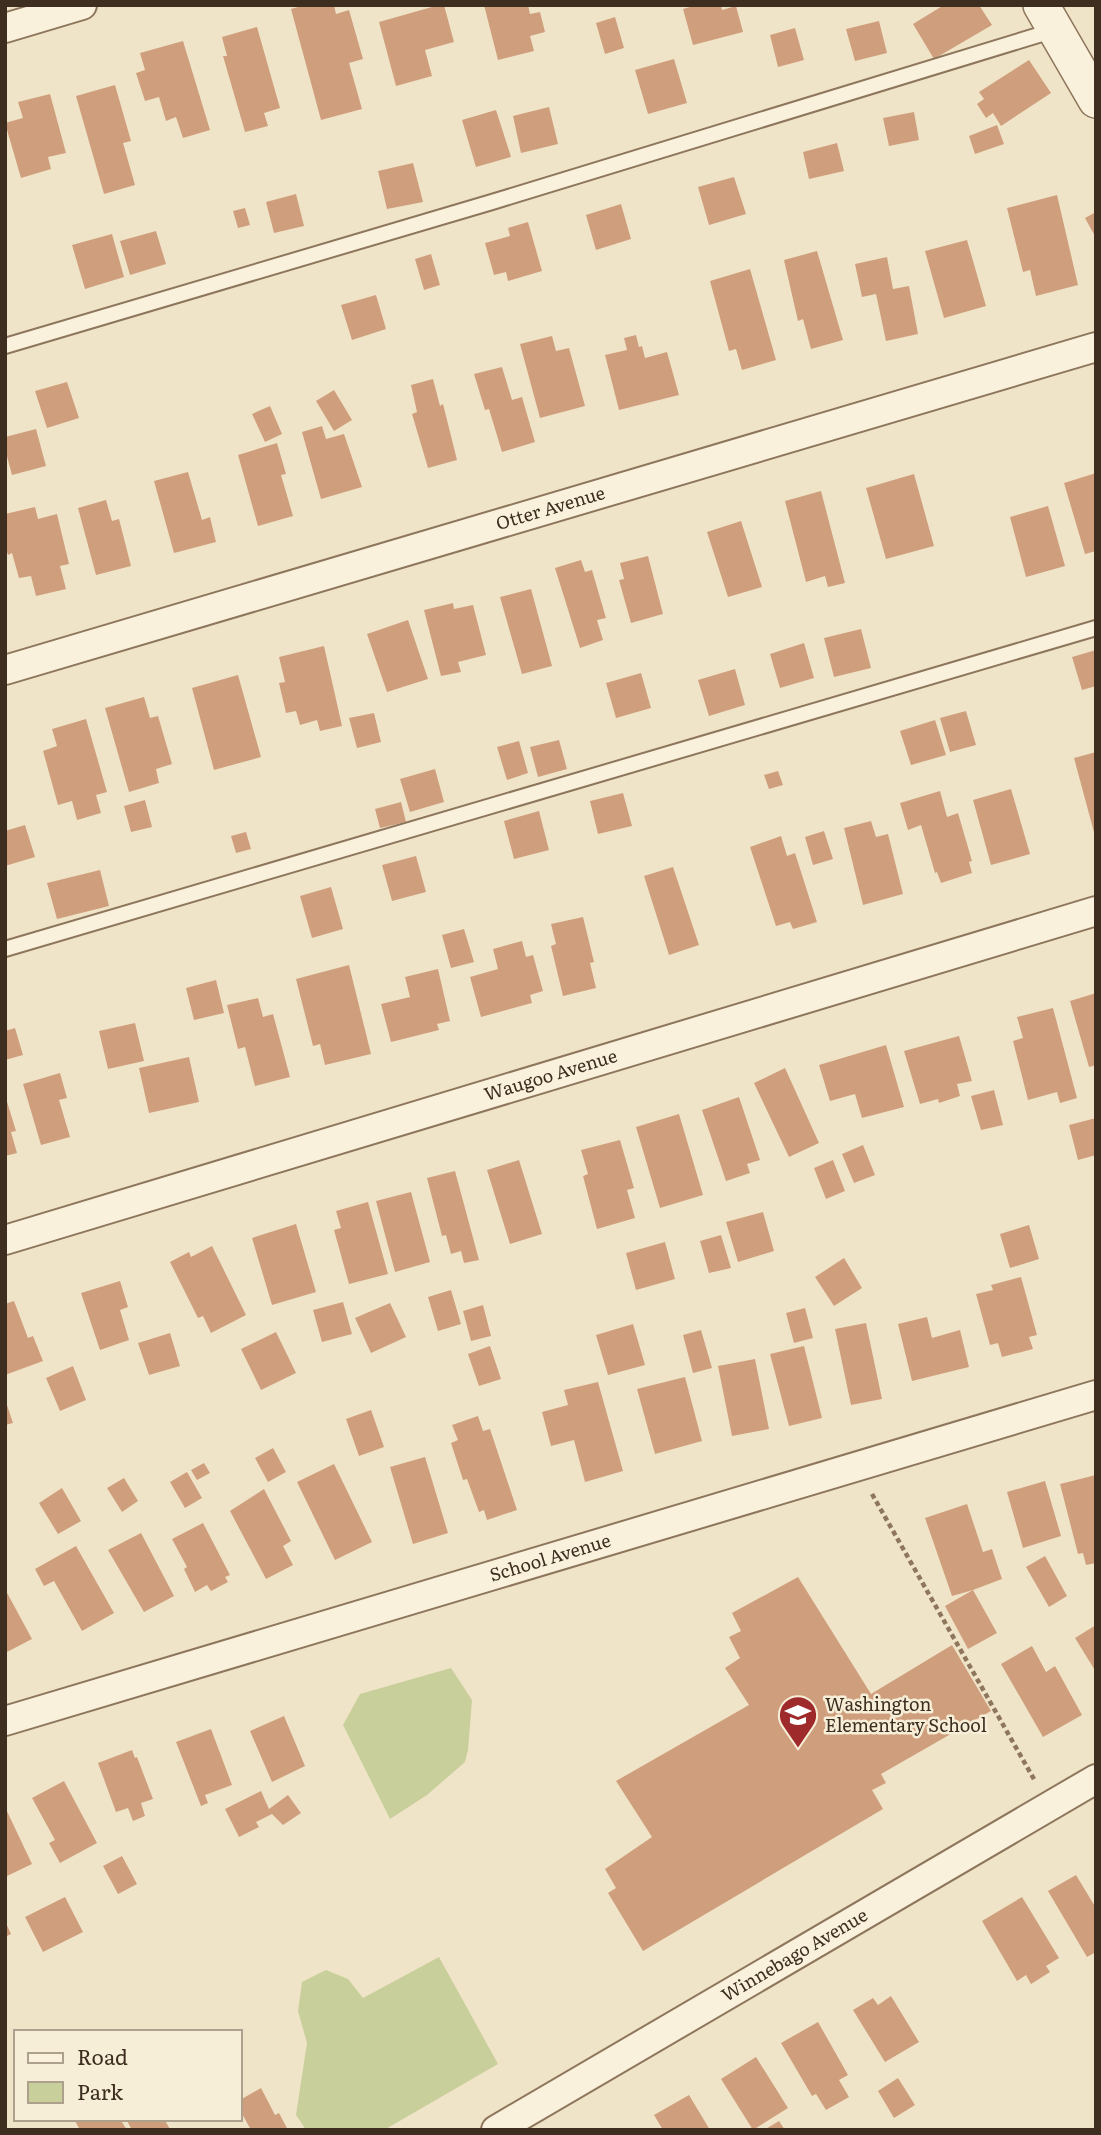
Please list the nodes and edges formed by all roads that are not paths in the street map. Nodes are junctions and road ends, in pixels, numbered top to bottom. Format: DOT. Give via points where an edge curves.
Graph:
graph roads {
  1 [pos="82,5"];
  2 [pos="1048,17"];
  3 [pos="5,28"];
  4 [pos="1096,100"];
  5 [pos="5,346"];
  6 [pos="1096,347"];
  7 [pos="1096,628"];
  8 [pos="5,670"];
  9 [pos="1096,911"];
  10 [pos="5,950"];
  11 [pos="5,1240"];
  12 [pos="1096,1395"];
  13 [pos="5,1721"];
  14 [pos="1096,1779"];
  15 [pos="496,2130"];
  1 -- 3 [label="street"];
  2 -- 4 [label="street"];
  2 -- 5 [label="lane" via="492,202"];
  6 -- 8 [label="street, Otter Avenue"];
  7 -- 10 [label="lane"];
  9 -- 11 [label="street, Waugoo Avenue"];
  12 -- 13 [label="street, School Avenue"];
  14 -- 15 [label="street, Winnebago Avenue"];
}
